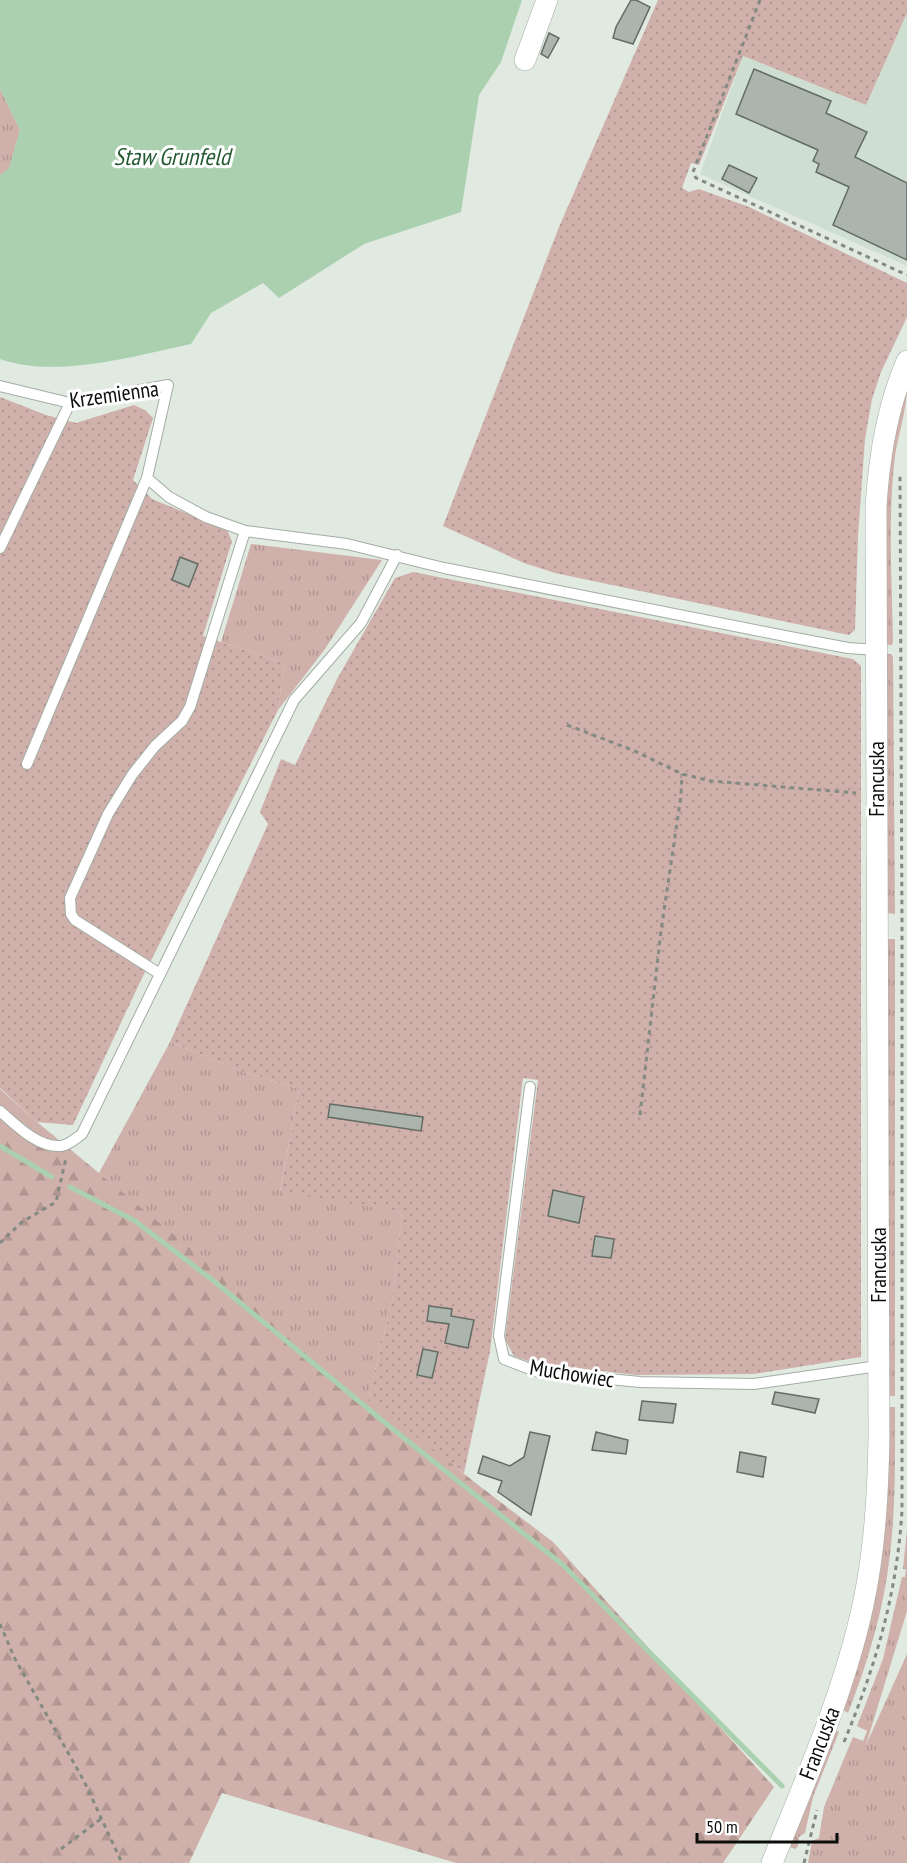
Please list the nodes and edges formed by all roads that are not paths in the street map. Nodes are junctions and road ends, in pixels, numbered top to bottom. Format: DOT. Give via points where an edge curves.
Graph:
graph roads {
  1 [pos="547,0"];
  2 [pos="525,60"];
  3 [pos="907,361"];
  4 [pos="0,386"];
  5 [pos="70,403"];
  6 [pos="147,478"];
  7 [pos="244,531"];
  8 [pos="0,548"];
  9 [pos="397,555"];
  10 [pos="876,650"];
  11 [pos="27,764"];
  12 [pos="160,974"];
  13 [pos="530,1087"];
  14 [pos="0,1111"];
  15 [pos="878,1366"];
  16 [pos="772,1863"];
  1 -- 2 [label="street"];
  3 -- 10 [label="street, Francuska" via="888,418 879,472"];
  4 -- 5 [label="lane, Krzemienna"];
  5 -- 6 [label="lane, Krzemienna" via="168,385"];
  5 -- 8 [label="lane"];
  6 -- 7 [label="lane" via="169,497"];
  6 -- 11 [label="lane"];
  7 -- 9 [label="lane" via="347,544"];
  7 -- 12 [label="lane" via="190,707 132,775 114,804 70,898 75,920"];
  9 -- 10 [label="lane" via="444,568 778,635"];
  9 -- 12 [label="lane" via="361,623 294,700"];
  10 -- 15 [label="street, Francuska"];
  12 -- 14 [label="lane" via="81,1134 69,1144 43,1143"];
  13 -- 15 [label="lane, Muchowiec" via="499,1336 504,1359 538,1372 640,1382 754,1384"];
  15 -- 16 [label="street, Francuska" via="876,1504 863,1605 836,1696"];
}
